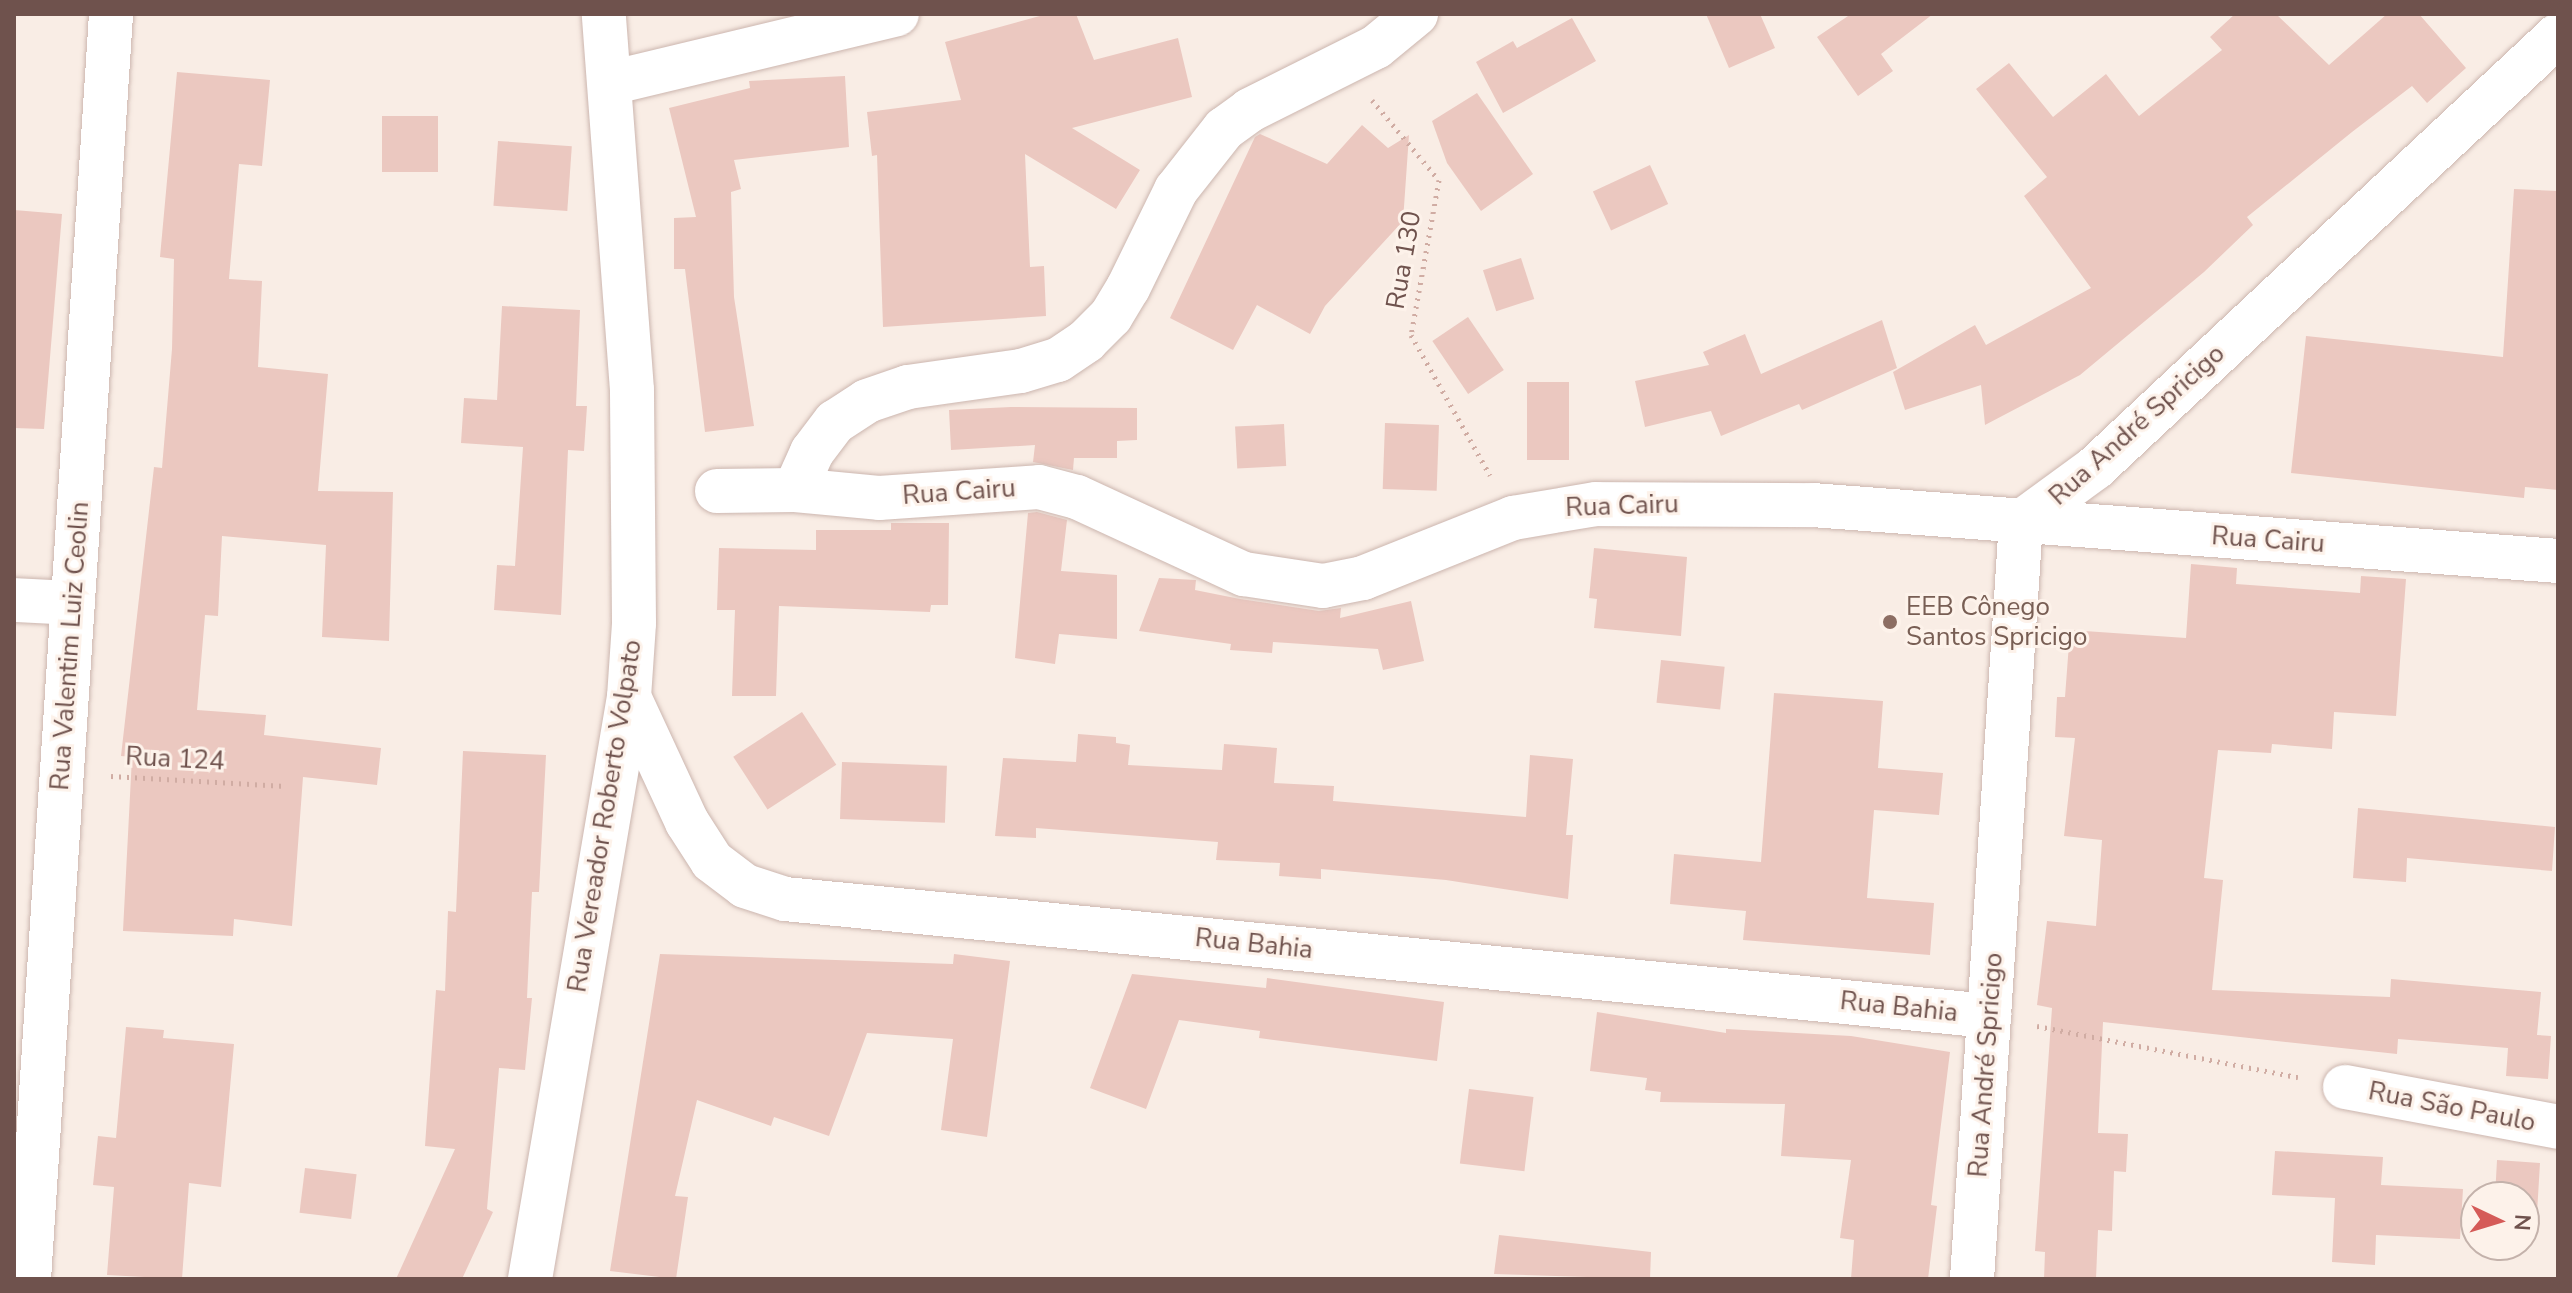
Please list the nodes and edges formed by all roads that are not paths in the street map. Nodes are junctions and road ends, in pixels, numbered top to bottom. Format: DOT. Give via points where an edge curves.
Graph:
graph roads {
  1 [pos="111,14"];
  2 [pos="604,14"];
  3 [pos="897,14"];
  4 [pos="1416,14"];
  5 [pos="2558,35"];
  6 [pos="610,83"];
  7 [pos="795,490"];
  8 [pos="717,491"];
  9 [pos="2021,522"];
  10 [pos="2558,561"];
  11 [pos="14,600"];
  12 [pos="73,603"];
  13 [pos="629,697"];
  14 [pos="31,998"];
  15 [pos="1989,1016"];
  16 [pos="2345,1087"];
  17 [pos="2558,1127"];
  18 [pos="29,1279"];
  19 [pos="530,1279"];
  20 [pos="1972,1279"];
  1 -- 12 [label="street, Rua Valentim Luiz Ceolin"];
  2 -- 6 [label="street, Rua Vereador Roberto Volpato"];
  3 -- 6 [label="street"];
  4 -- 7 [label="street" via="1344,66 1250,110 1224,129 1176,190 1111,316 1086,341 1058,360 1021,371 908,387 867,401 835,422 812,452"];
  5 -- 9 [label="street, Rua André Spricigo" via="2095,468"];
  6 -- 13 [label="street, Rua Vereador Roberto Volpato" via="635,476"];
  7 -- 8 [label="street, Rua Cairu"];
  7 -- 9 [label="street, Rua Cairu" via="879,498 1039,487 1077,497 1244,574 1323,586 1363,578 1513,518 1596,504 1774,504"];
  9 -- 10 [label="street, Rua Cairu"];
  9 -- 15 [label="street, Rua André Spricigo"];
  11 -- 12 [label="street"];
  12 -- 14 [label="street, Rua Valentim Luiz Ceolin" via="62,773"];
  13 -- 15 [label="street, Rua Bahia" via="687,822 712,861 745,886 785,899"];
  13 -- 19 [label="street, Rua Vereador Roberto Volpato"];
  14 -- 18 [label="street, Rua Valentim Luiz Ceolin"];
  15 -- 20 [label="street, Rua André Spricigo"];
  16 -- 17 [label="street, Rua São Paulo"];
}
